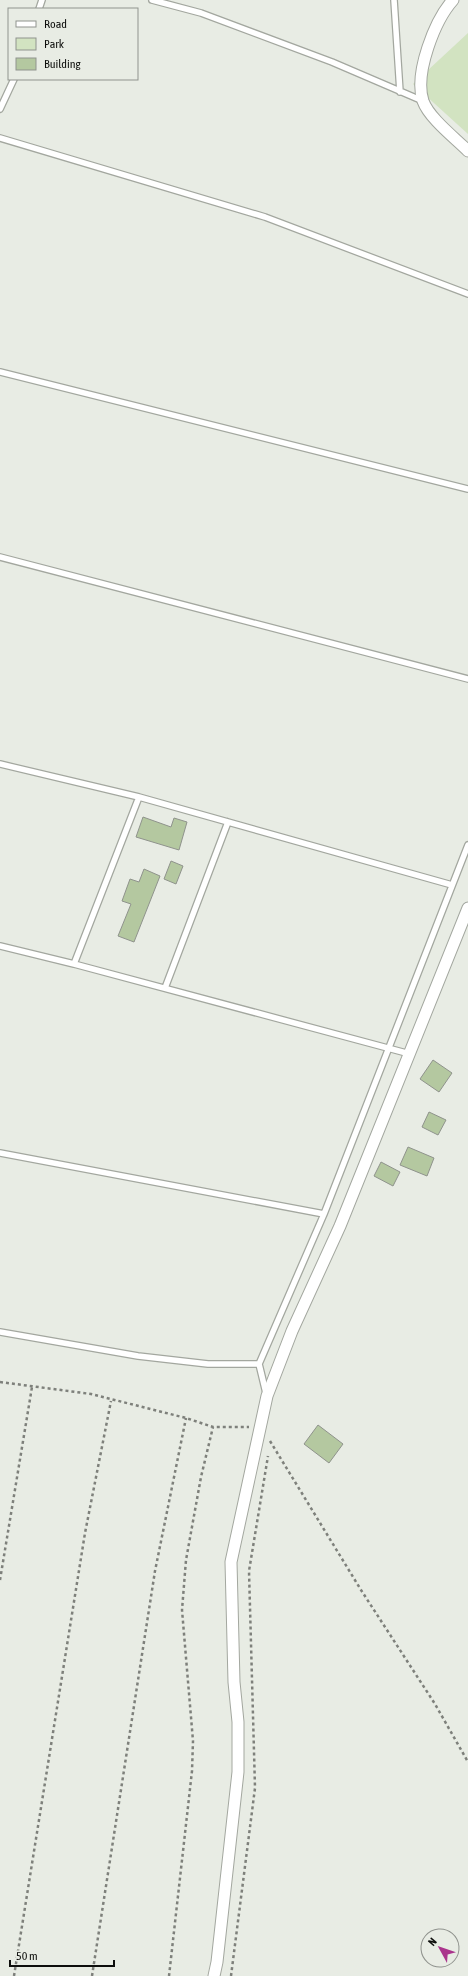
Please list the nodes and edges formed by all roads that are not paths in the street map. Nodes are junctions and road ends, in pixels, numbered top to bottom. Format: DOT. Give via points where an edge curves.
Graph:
graph roads {
  1 [pos="152,0"];
  2 [pos="394,0"];
  3 [pos="453,0"];
  4 [pos="14,80"];
  5 [pos="400,92"];
  6 [pos="423,101"];
  7 [pos="0,110"];
  8 [pos="0,138"];
  9 [pos="468,151"];
  10 [pos="468,294"];
  11 [pos="0,372"];
  12 [pos="468,489"];
  13 [pos="0,557"];
  14 [pos="468,679"];
  15 [pos="0,764"];
  16 [pos="139,797"];
  17 [pos="228,822"];
  18 [pos="468,845"];
  19 [pos="452,885"];
  20 [pos="468,908"];
  21 [pos="0,946"];
  22 [pos="74,964"];
  23 [pos="166,988"];
  24 [pos="390,1049"];
  25 [pos="410,1054"];
  26 [pos="0,1153"];
  27 [pos="324,1214"];
  28 [pos="0,1332"];
  29 [pos="259,1364"];
  30 [pos="267,1396"];
  31 [pos="214,1976"];
  1 -- 5 [label="lane" via="201,13 332,62"];
  2 -- 5 [label="lane"];
  3 -- 6 [label="street" via="441,16 431,39 423,67"];
  4 -- 7 [label="lane"];
  5 -- 6 [label="lane"];
  6 -- 9 [label="street" via="437,121"];
  8 -- 10 [label="lane" via="265,217"];
  11 -- 12 [label="lane"];
  13 -- 14 [label="lane"];
  15 -- 16 [label="lane"];
  16 -- 17 [label="lane"];
  16 -- 22 [label="lane"];
  17 -- 19 [label="lane"];
  17 -- 23 [label="lane"];
  18 -- 19 [label="lane"];
  19 -- 24 [label="lane"];
  20 -- 25 [label="street"];
  21 -- 22 [label="lane"];
  22 -- 23 [label="lane"];
  23 -- 24 [label="lane"];
  24 -- 25 [label="lane"];
  24 -- 27 [label="lane"];
  25 -- 30 [label="street" via="340,1226 292,1331"];
  26 -- 27 [label="lane"];
  27 -- 29 [label="lane"];
  28 -- 29 [label="lane" via="138,1356 208,1364"];
  29 -- 30 [label="lane"];
  30 -- 31 [label="street" via="231,1562 238,1772 218,1962"];
}
